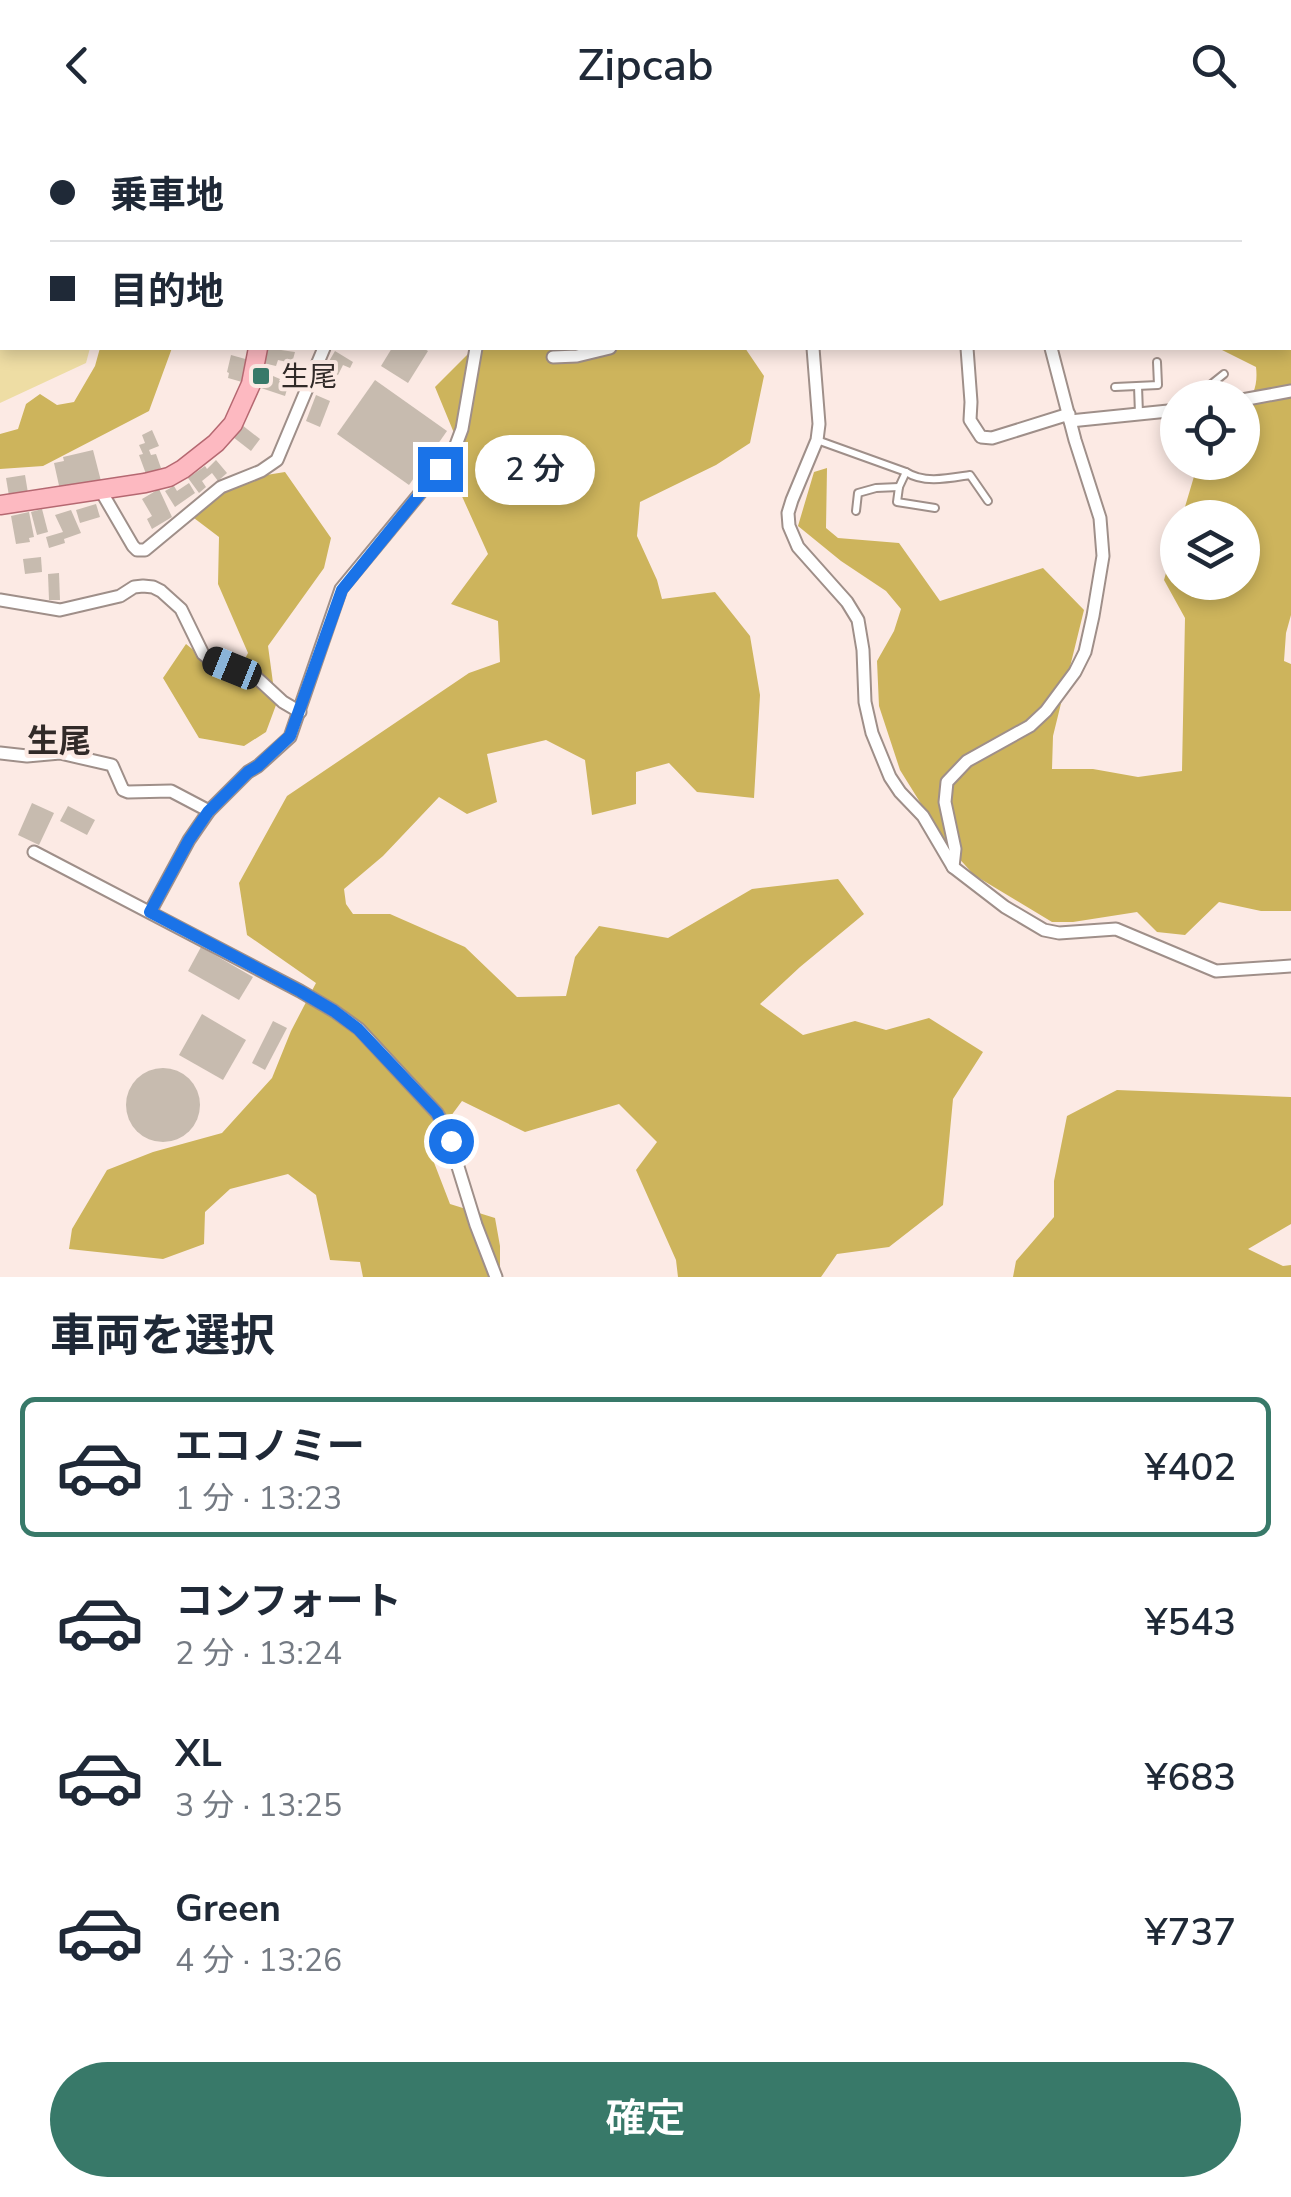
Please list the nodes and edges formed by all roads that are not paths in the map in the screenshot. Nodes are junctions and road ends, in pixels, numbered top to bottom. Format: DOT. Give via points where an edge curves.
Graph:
graph roads {
  1 [pos="258,350"];
  2 [pos="323,350"];
  3 [pos="476,350"];
  4 [pos="602,350"];
  5 [pos="813,350"];
  6 [pos="966,350"];
  7 [pos="1052,350"];
  8 [pos="553,357"];
  9 [pos="1157,362"];
  10 [pos="1224,374"];
  11 [pos="1216,380"];
  12 [pos="1115,386"];
  13 [pos="1138,386"];
  14 [pos="1291,391"];
  15 [pos="1260,397"];
  16 [pos="1160,412"];
  17 [pos="1138,414"];
  18 [pos="1070,418"];
  19 [pos="817,440"];
  20 [pos="906,472"];
  21 [pos="899,487"];
  22 [pos="102,492"];
  23 [pos="988,501"];
  24 [pos="0,505"];
  25 [pos="935,508"];
  26 [pos="856,511"];
  27 [pos="0,600"];
  28 [pos="300,712"];
  29 [pos="0,753"];
  30 [pos="208,812"];
  31 [pos="34,852"];
  32 [pos="953,867"];
  33 [pos="150,912"];
  34 [pos="1291,966"];
  35 [pos="496,1277"];
  1 -- 22 [label="main road" via="240,413 216,443 169,477"];
  2 -- 22 [label="street" via="276,460 221,488 145,550 133,546"];
  3 -- 28 [label="street" via="456,445 342,590"];
  4 -- 8 [label="street"];
  5 -- 19 [label="street"];
  6 -- 18 [label="street" via="970,420 981,437"];
  7 -- 18 [label="street"];
  9 -- 13 [label="lane" via="1158,385"];
  10 -- 11 [label="lane"];
  12 -- 13 [label="lane"];
  13 -- 17 [label="lane"];
  14 -- 15 [label="street"];
  16 -- 17 [label="street"];
  17 -- 18 [label="street"];
  18 -- 32 [label="street" via="1100,518 1103,556 1085,652 1030,726 966,761 947,782"];
  19 -- 20 [label="lane"];
  19 -- 32 [label="street" via="788,512 792,537 854,611 872,734 890,777"];
  20 -- 21 [label="lane"];
  20 -- 23 [label="lane" via="941,480 970,475"];
  21 -- 25 [label="lane" via="897,502"];
  21 -- 26 [label="lane" via="858,493"];
  22 -- 24 [label="main road"];
  27 -- 28 [label="street" via="60,610 153,587 182,609 203,654 256,678"];
  28 -- 30 [label="street" via="290,736"];
  29 -- 30 [label="street" via="60,753 112,765 123,790 171,791"];
  30 -- 33 [label="street"];
  31 -- 33 [label="street"];
  32 -- 34 [label="street" via="1044,930 1116,929 1216,971"];
  33 -- 35 [label="street" via="334,1011 374,1044 446,1128"];
}
